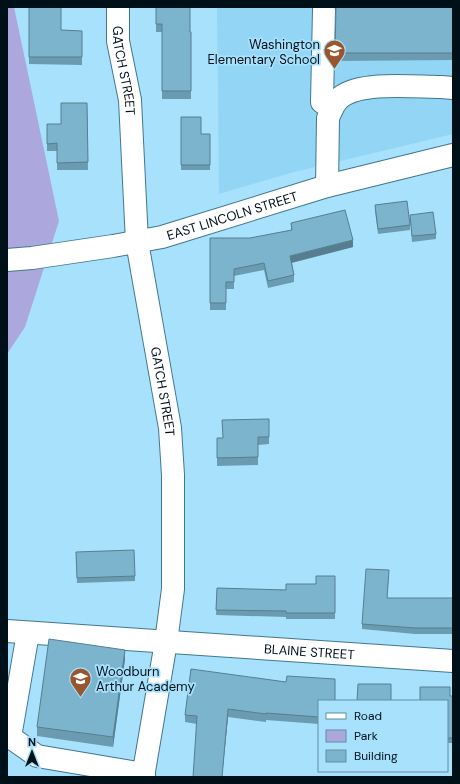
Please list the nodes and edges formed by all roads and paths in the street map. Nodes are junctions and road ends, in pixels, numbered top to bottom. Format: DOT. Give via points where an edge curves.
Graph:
graph roads {
  1 [pos="118,7"];
  2 [pos="324,10"];
  3 [pos="453,88"];
  4 [pos="332,108"];
  5 [pos="453,155"];
  6 [pos="327,186"];
  7 [pos="137,242"];
  8 [pos="7,260"];
  9 [pos="18,632"];
  10 [pos="166,642"];
  11 [pos="453,661"];
  12 [pos="8,737"];
  13 [pos="144,775"];
  1 -- 7 [label="street, GATCH STREET" via="118,41 130,100"];
  2 -- 4 [label="street" via="322,102"];
  3 -- 4 [label="street" via="370,87 340,97"];
  4 -- 6 [label="street" via="328,118"];
  5 -- 6 [label="street, EAST LINCOLN STREET"];
  6 -- 7 [label="street, EAST LINCOLN STREET" via="162,237"];
  7 -- 8 [label="street, EAST LINCOLN STREET"];
  7 -- 10 [label="street, GATCH STREET" via="170,428 174,583"];
  9 -- 10 [label="street, BLAINE STREET"];
  9 -- 12 [label="street"];
  10 -- 11 [label="street, BLAINE STREET"];
  10 -- 13 [label="street, GATCH STREET"];
  12 -- 13 [label="street" via="37,756"];
}
